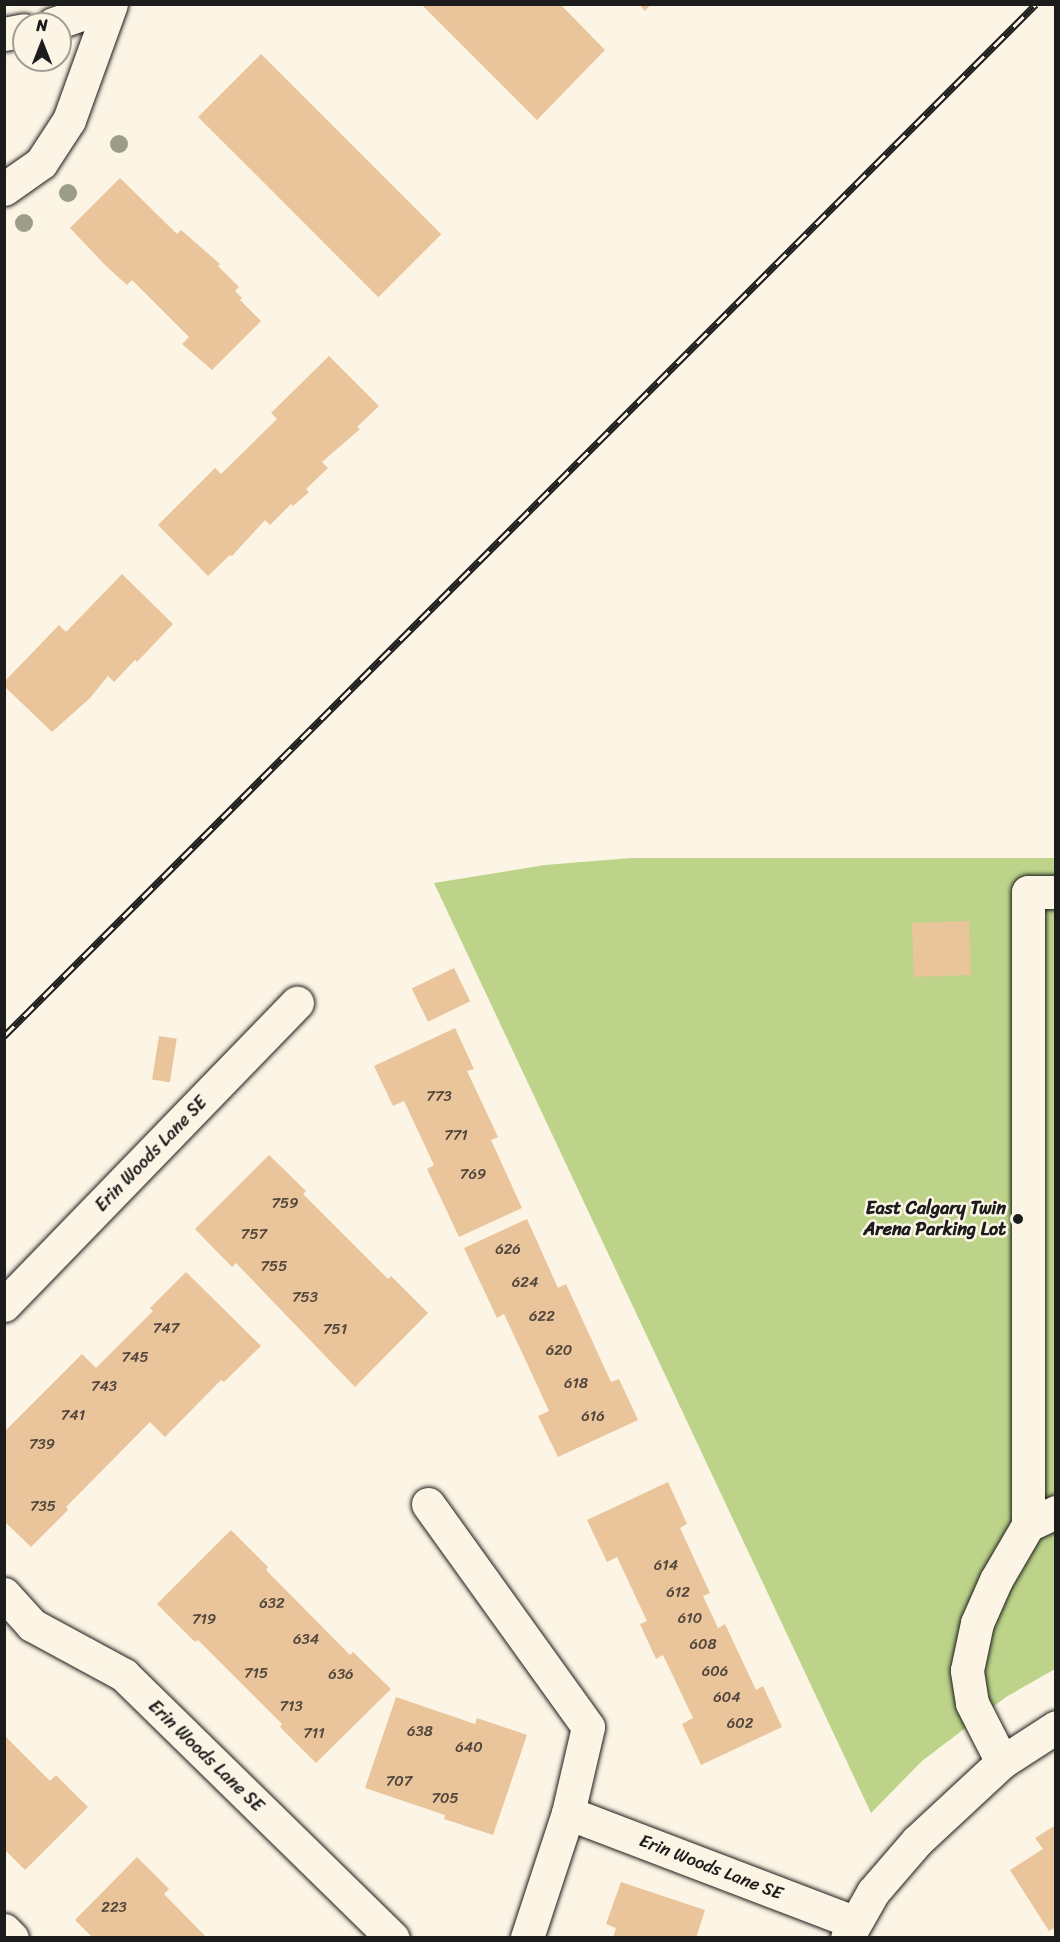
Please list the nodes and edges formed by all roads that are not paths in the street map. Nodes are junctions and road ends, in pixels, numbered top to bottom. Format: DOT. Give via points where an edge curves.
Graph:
graph roads {
  1 [pos="110,4"];
  2 [pos="72,17"];
  3 [pos="4,189"];
  4 [pos="1056,892"];
  5 [pos="297,1003"];
  6 [pos="4,1305"];
  7 [pos="428,1504"];
  8 [pos="1042,1518"];
  9 [pos="4,1594"];
  10 [pos="1056,1727"];
  11 [pos="1002,1762"];
  12 [pos="568,1813"];
  13 [pos="4,1930"];
  14 [pos="850,1930"];
  15 [pos="12,1938"];
  16 [pos="393,1938"];
  17 [pos="527,1938"];
  1 -- 2 [label="street"];
  1 -- 3 [label="street" via="69,120 41,163"];
  4 -- 8 [label="street" via="1028,892"];
  5 -- 6 [label="street, Erin Woods Lane SE"];
  7 -- 12 [label="street" via="588,1726"];
  8 -- 11 [label="street" via="996,1580 977,1623 968,1670 972,1703"];
  9 -- 16 [label="street, Erin Woods Lane SE" via="32,1625 124,1675"];
  10 -- 11 [label="street"];
  11 -- 14 [label="street" via="917,1841 873,1892"];
  12 -- 14 [label="street, Erin Woods Lane SE"];
  12 -- 17 [label="street"];
  13 -- 15 [label="street"];
}
